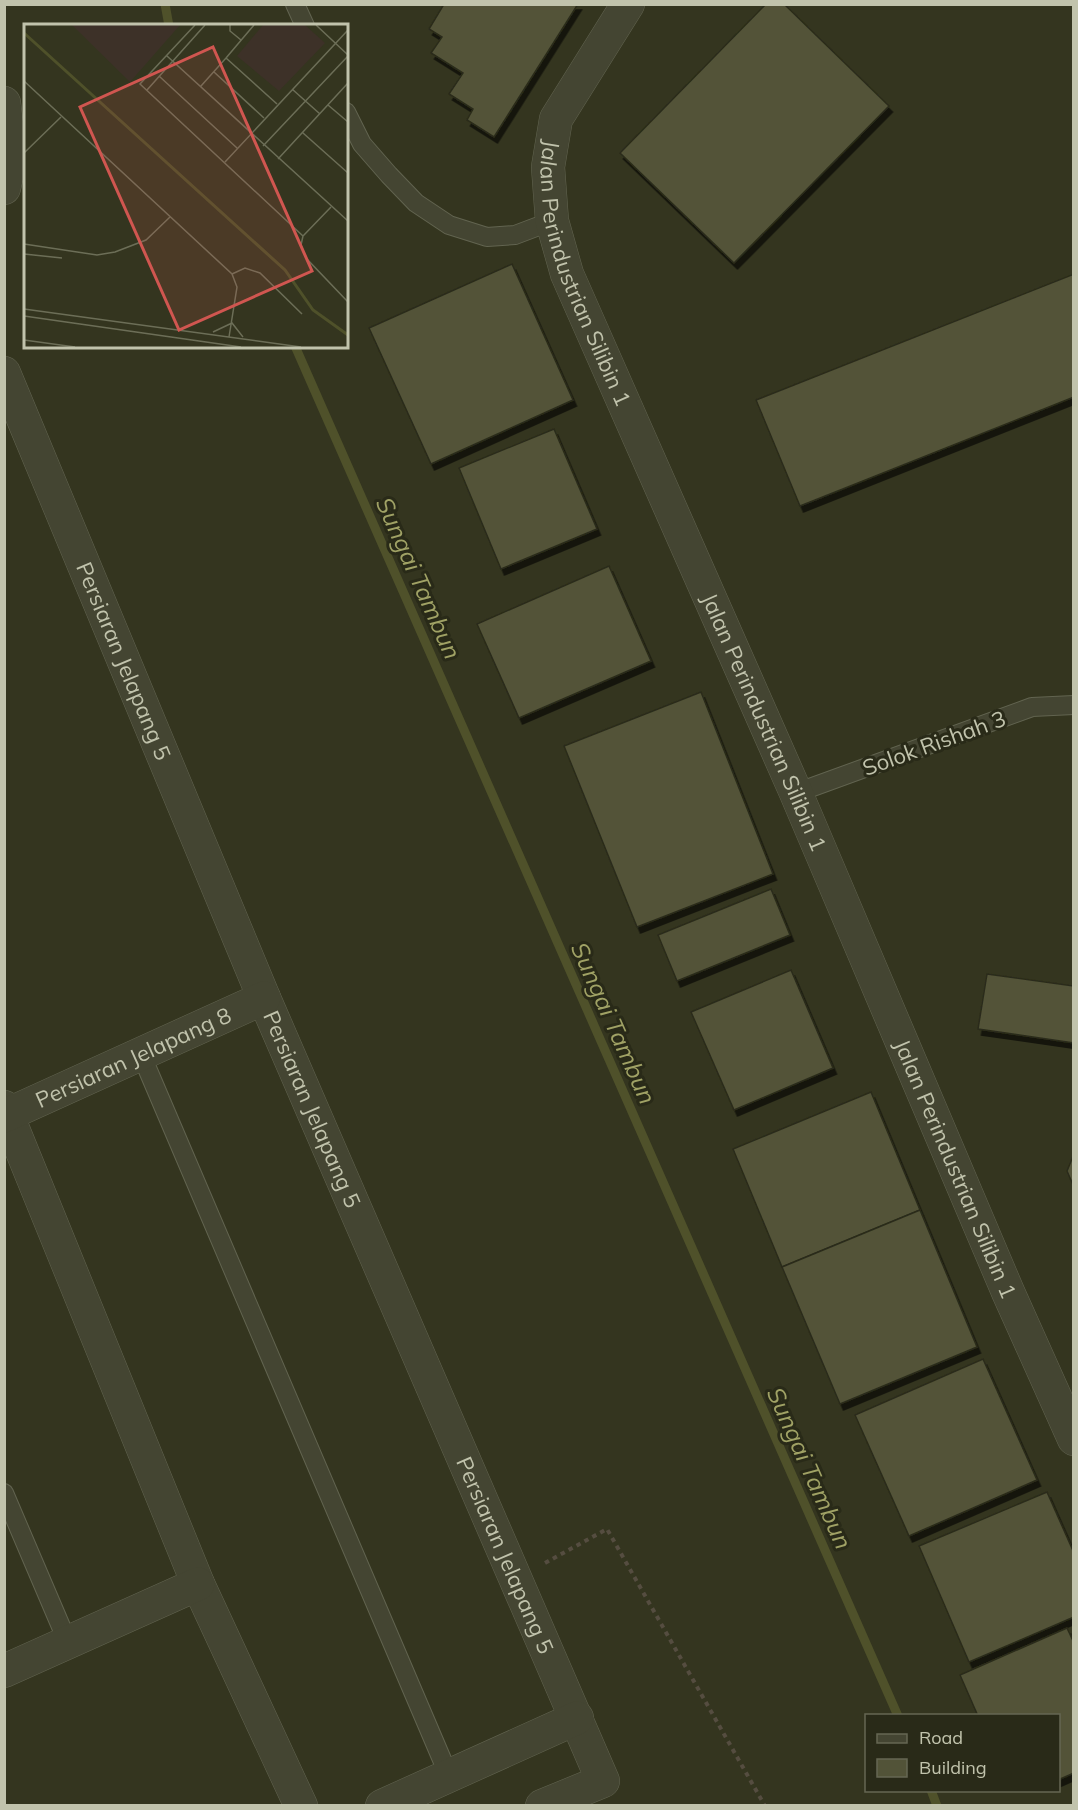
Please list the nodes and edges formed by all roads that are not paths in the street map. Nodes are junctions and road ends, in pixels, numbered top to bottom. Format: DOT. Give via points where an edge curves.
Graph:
graph roads {
  1 [pos="295,4"];
  2 [pos="628,4"];
  3 [pos="304,24"];
  4 [pos="4,103"];
  5 [pos="348,116"];
  6 [pos="4,188"];
  7 [pos="552,221"];
  8 [pos="4,373"];
  9 [pos="1074,705"];
  10 [pos="796,793"];
  11 [pos="264,998"];
  12 [pos="141,1054"];
  13 [pos="6,1113"];
  14 [pos="1074,1439"];
  15 [pos="4,1494"];
  16 [pos="198,1584"];
  17 [pos="68,1643"];
  18 [pos="4,1671"];
  19 [pos="577,1718"];
  20 [pos="449,1776"];
  21 [pos="302,1806"];
  22 [pos="382,1806"];
  23 [pos="542,1806"];
  1 -- 3 [label="lane"];
  2 -- 7 [label="street, Jalan Perindustrian Silibin 1" via="556,119 548,167"];
  4 -- 6 [label="street" via="11,158"];
  5 -- 7 [label="lane" via="362,144 389,175 416,203 449,225 487,237 515,235"];
  7 -- 10 [label="street, Jalan Perindustrian Silibin 1" via="567,274"];
  8 -- 11 [label="street, Persiaran Jelapang 5"];
  9 -- 10 [label="lane, Solok Rishah 3" via="1032,707"];
  10 -- 14 [label="street, Jalan Perindustrian Silibin 1"];
  11 -- 12 [label="street, Persiaran Jelapang 8"];
  11 -- 19 [label="street, Persiaran Jelapang 5"];
  12 -- 13 [label="street, Persiaran Jelapang 8"];
  12 -- 20 [label="lane"];
  13 -- 16 [label="street"];
  15 -- 17 [label="lane"];
  16 -- 17 [label="street"];
  16 -- 21 [label="street"];
  17 -- 18 [label="street"];
  19 -- 20 [label="street"];
  19 -- 23 [label="street, Persiaran Jelapang 5" via="603,1781"];
  20 -- 22 [label="street"];
}
